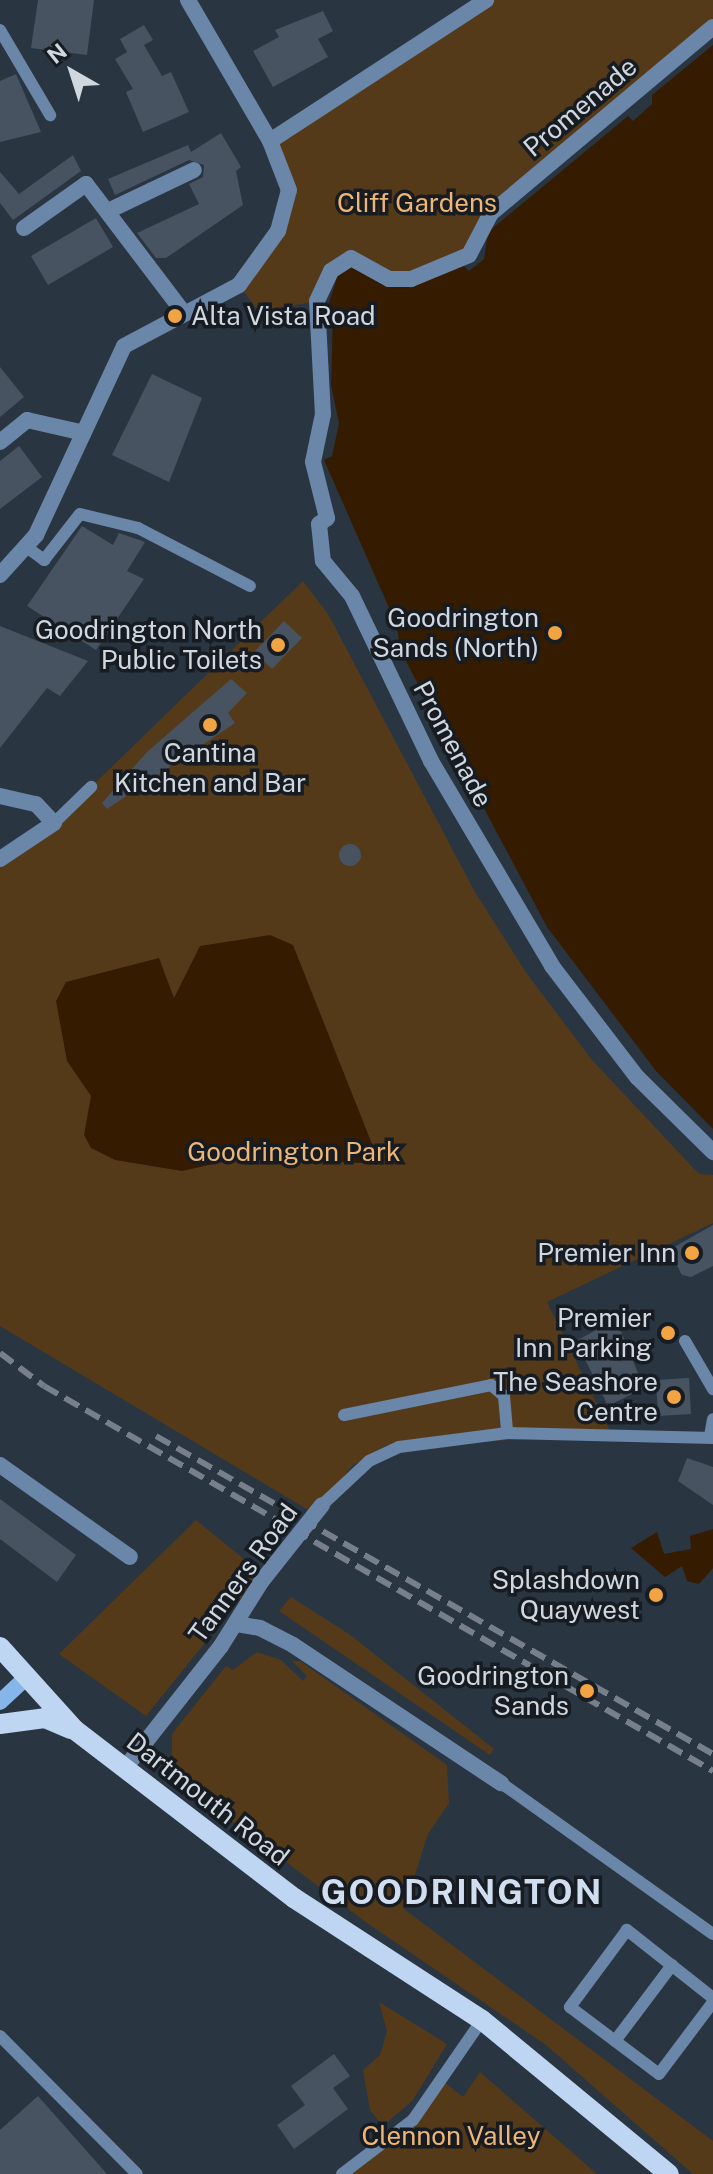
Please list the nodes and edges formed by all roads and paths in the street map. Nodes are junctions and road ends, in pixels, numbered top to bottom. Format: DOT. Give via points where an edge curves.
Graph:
graph roads {
  1 [pos="188,0"];
  2 [pos="486,0"];
  3 [pos="713,27"];
  4 [pos="0,30"];
  5 [pos="50,115"];
  6 [pos="270,141"];
  7 [pos="194,170"];
  8 [pos="108,211"];
  9 [pos="24,228"];
  10 [pos="183,312"];
  11 [pos="84,433"];
  12 [pos="0,442"];
  13 [pos="25,546"];
  14 [pos="0,575"];
  15 [pos="250,586"];
  16 [pos="91,787"];
  17 [pos="0,796"];
  18 [pos="54,823"];
  19 [pos="0,859"];
  20 [pos="713,1152"];
  21 [pos="685,1341"];
  22 [pos="713,1389"];
  23 [pos="344,1415"];
  24 [pos="713,1419"];
  25 [pos="507,1433"];
  26 [pos="712,1437"];
  27 [pos="0,1465"];
  28 [pos="322,1505"];
  29 [pos="130,1557"];
  30 [pos="237,1624"];
  31 [pos="0,1647"];
  32 [pos="28,1676"];
  33 [pos="0,1702"];
  34 [pos="0,1724"];
  35 [pos="75,1730"];
  36 [pos="125,1768"];
  37 [pos="501,1783"];
  38 [pos="713,1934"];
  39 [pos="672,1965"];
  40 [pos="713,2000"];
  41 [pos="482,2020"];
  42 [pos="0,2036"];
  43 [pos="615,2041"];
  44 [pos="137,2174"];
  45 [pos="342,2174"];
  46 [pos="669,2174"];
  1 -- 6 [label="street"];
  2 -- 6 [label="street"];
  3 -- 20 [label="street, Promenade" via="491,213 469,255 411,279 389,279 351,258 331,271 317,301 323,414 313,462 327,518 319,524 323,561 352,596 431,761 552,966 637,1077"];
  4 -- 5 [label="lane"];
  6 -- 10 [label="street" via="289,190 278,231 239,285"];
  7 -- 8 [label="street"];
  8 -- 9 [label="street" via="86,184"];
  8 -- 10 [label="street"];
  10 -- 11 [label="street" via="124,346"];
  11 -- 12 [label="street" via="27,420"];
  11 -- 13 [label="street"];
  13 -- 14 [label="street"];
  13 -- 15 [label="lane" via="44,560 80,514 138,528"];
  16 -- 18 [label="lane"];
  17 -- 18 [label="street" via="36,804"];
  18 -- 19 [label="street"];
  21 -- 22 [label="lane"];
  23 -- 25 [label="lane" via="491,1385 504,1396"];
  24 -- 26 [label="lane"];
  25 -- 26 [label="lane, Tanners Road"];
  25 -- 28 [label="lane, Tanners Road" via="399,1447 369,1461"];
  27 -- 29 [label="street"];
  28 -- 30 [label="street, Tanners Road, bridge" via="261,1582"];
  30 -- 36 [label="street, Tanners Road"];
  30 -- 37 [label="street" via="293,1645"];
  31 -- 32 [label="main road, Dartmouth Road"];
  32 -- 33 [label="street"];
  32 -- 35 [label="main road, Dartmouth Road"];
  34 -- 35 [label="main road" via="45,1718"];
  35 -- 36 [label="main road, Dartmouth Road"];
  36 -- 41 [label="main road, Dartmouth Road" via="294,1898"];
  37 -- 38 [label="lane"];
  39 -- 40 [label="lane"];
  39 -- 43 [label="lane"];
  39 -- 43 [label="lane" via="627,1930 570,2007"];
  40 -- 43 [label="lane" via="659,2074"];
  41 -- 45 [label="lane" via="413,2120"];
  41 -- 46 [label="main road, Dartmouth Road"];
  42 -- 44 [label="lane"];
}
